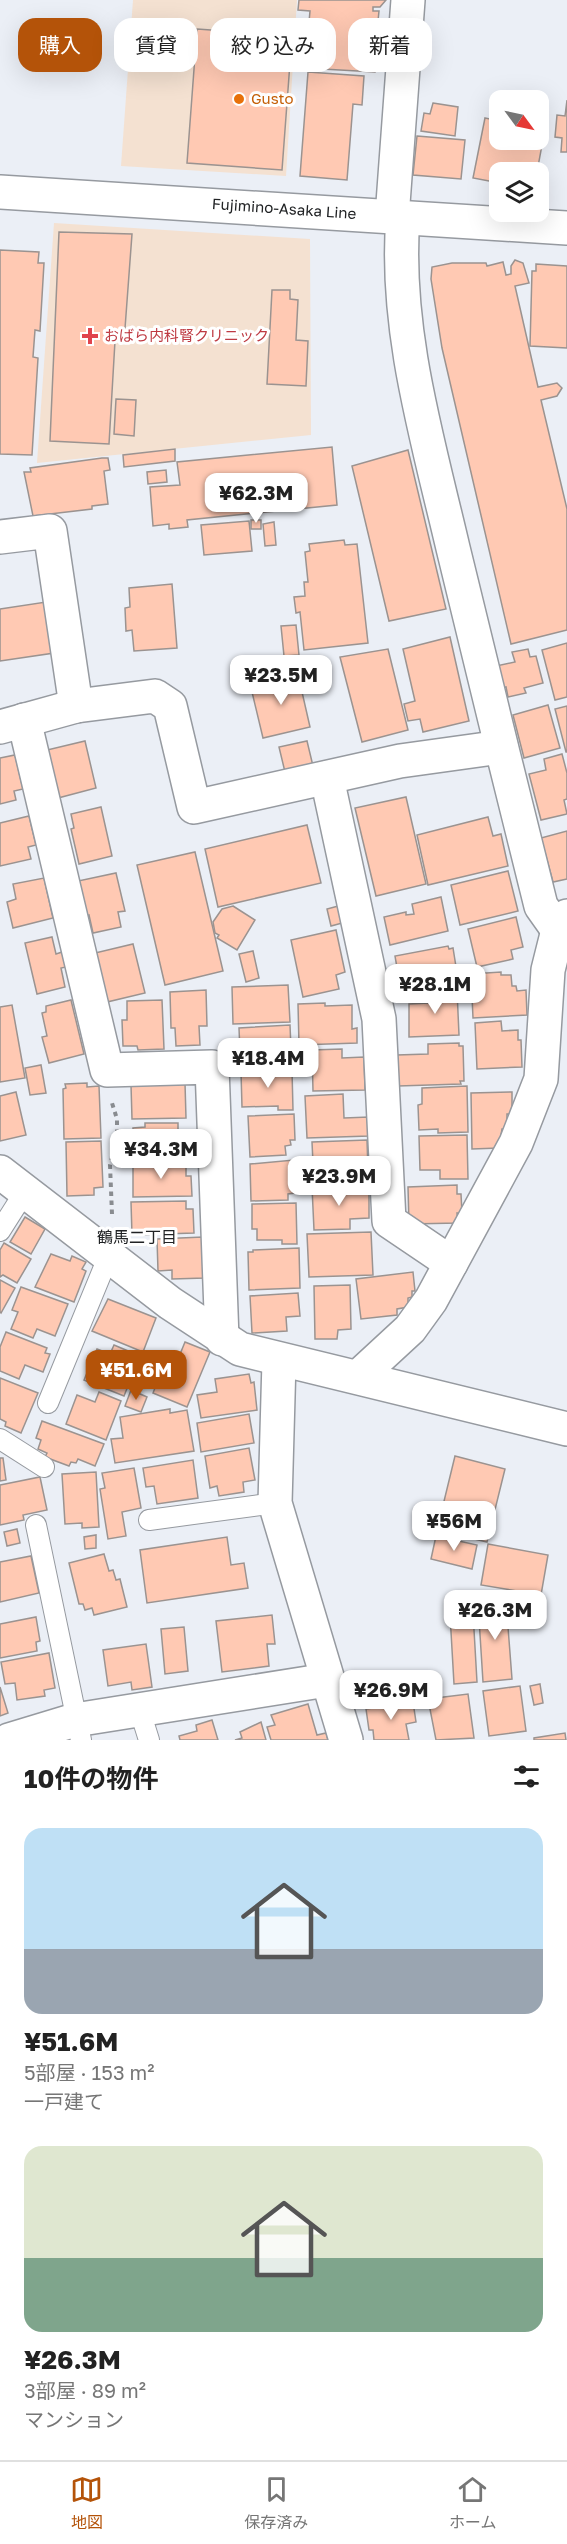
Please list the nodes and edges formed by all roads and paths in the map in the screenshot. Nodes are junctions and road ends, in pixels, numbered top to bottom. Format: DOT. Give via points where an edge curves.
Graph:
graph roads {
  1 [pos="408,0"];
  2 [pos="0,192"];
  3 [pos="398,217"];
  4 [pos="567,228"];
  5 [pos="0,537"];
  6 [pos="76,706"];
  7 [pos="12,724"];
  8 [pos="501,747"];
  9 [pos="327,778"];
  10 [pos="563,923"];
  11 [pos="107,1070"];
  12 [pos="13,1181"];
  13 [pos="0,1231"];
  14 [pos="110,1255"];
  15 [pos="451,1263"];
  16 [pos="222,1339"];
  17 [pos="279,1361"];
  18 [pos="358,1377"];
  19 [pos="48,1404"];
  20 [pos="567,1429"];
  21 [pos="0,1439"];
  22 [pos="44,1467"];
  23 [pos="275,1503"];
  24 [pos="149,1520"];
  25 [pos="36,1525"];
  26 [pos="327,1680"];
  27 [pos="139,1708"];
  28 [pos="78,1730"];
  29 [pos="9,1740"];
  30 [pos="149,1740"];
  31 [pos="346,1740"];
  1 -- 3 [label="street"];
  2 -- 3 [label="street, Fujimino-Asaka Line"];
  3 -- 4 [label="street, Fujimino-Asaka Line"];
  3 -- 8 [label="street" via="411,349 429,447"];
  5 -- 6 [label="street" via="50,531"];
  6 -- 7 [label="street"];
  6 -- 9 [label="street" via="155,696 170,706 194,807"];
  7 -- 11 [label="street"];
  8 -- 9 [label="street" via="400,761"];
  8 -- 10 [label="street" via="541,906"];
  9 -- 15 [label="street" via="379,1019 389,1221"];
  10 -- 15 [label="street" via="548,970 541,1079 516,1143"];
  11 -- 14 [label="path" via="117,1119 117,1140 110,1165 110,1207 116,1228"];
  11 -- 16 [label="street" via="212,1067"];
  12 -- 13 [label="lane"];
  12 -- 14 [label="street"];
  14 -- 16 [label="street"];
  14 -- 19 [label="lane"];
  15 -- 18 [label="street" via="410,1329"];
  16 -- 17 [label="street"];
  17 -- 18 [label="street"];
  17 -- 23 [label="street"];
  18 -- 20 [label="street"];
  21 -- 22 [label="lane"];
  23 -- 24 [label="lane"];
  23 -- 26 [label="street"];
  25 -- 28 [label="lane"];
  26 -- 27 [label="street"];
  26 -- 31 [label="street"];
  27 -- 28 [label="street"];
  27 -- 30 [label="lane"];
  28 -- 29 [label="street"];
}
